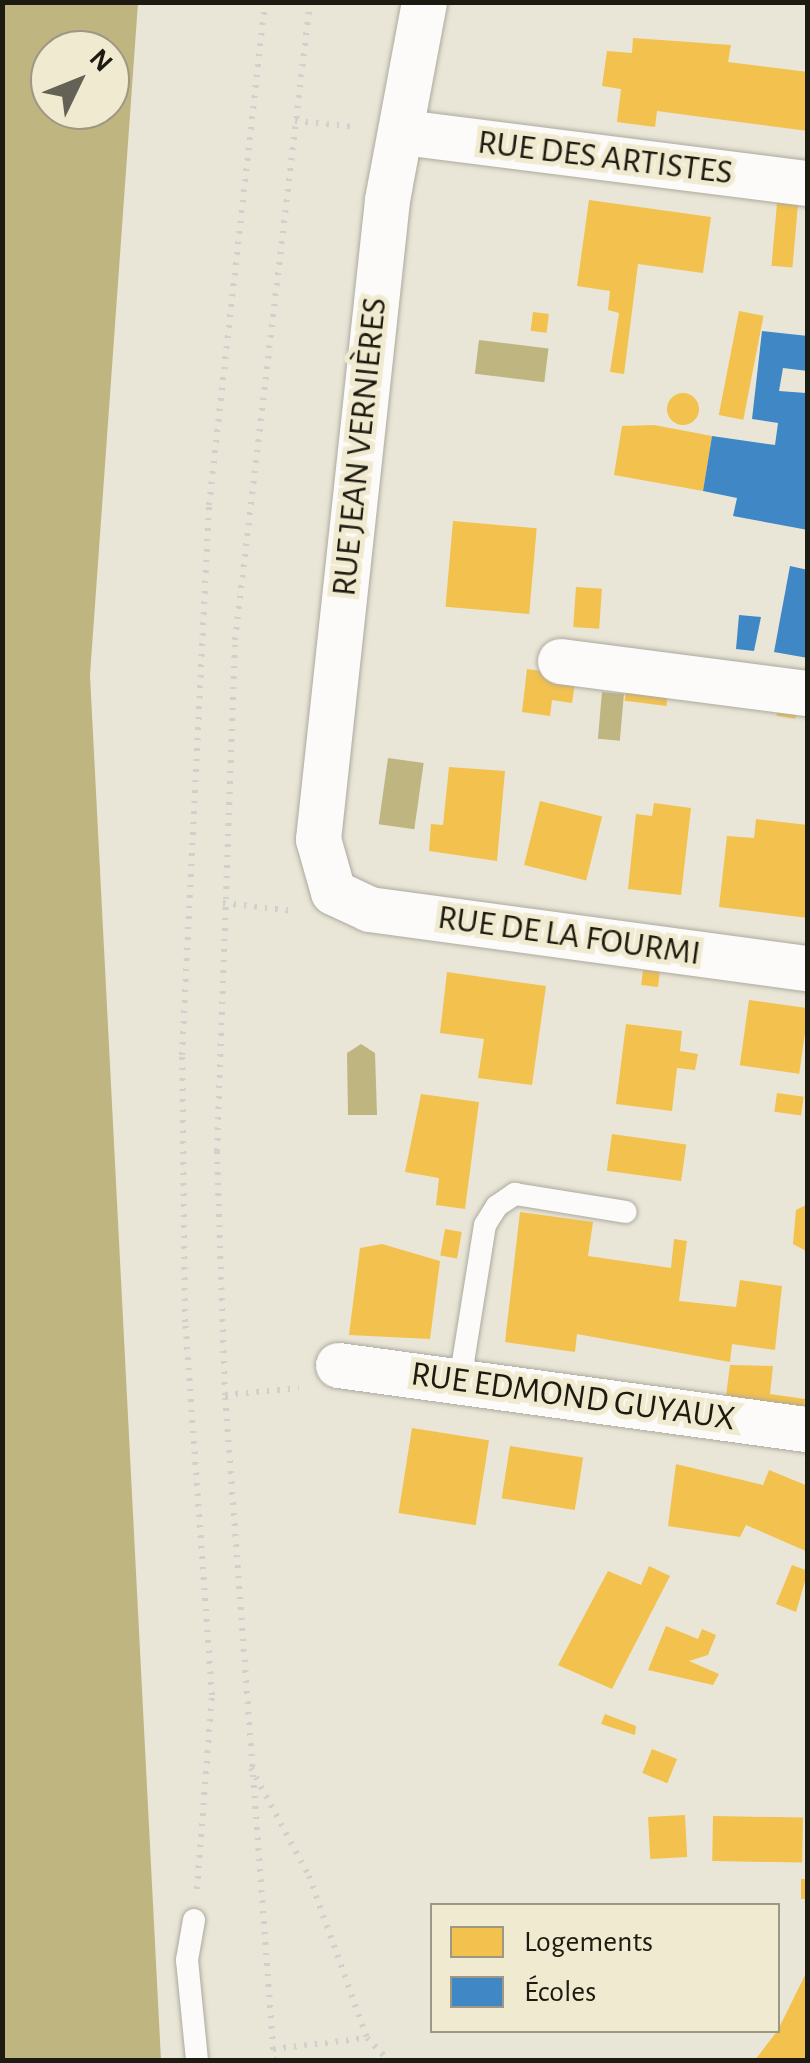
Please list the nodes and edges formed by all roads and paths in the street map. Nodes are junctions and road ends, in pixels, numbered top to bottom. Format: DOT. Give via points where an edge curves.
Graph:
graph roads {
  1 [pos="264,2"];
  2 [pos="310,2"];
  3 [pos="424,2"];
  4 [pos="296,121"];
  5 [pos="403,132"];
  6 [pos="808,183"];
  7 [pos="560,661"];
  8 [pos="808,693"];
  9 [pos="334,892"];
  10 [pos="223,902"];
  11 [pos="808,968"];
  12 [pos="626,1212"];
  13 [pos="338,1364"];
  14 [pos="460,1381"];
  15 [pos="224,1395"];
  16 [pos="808,1430"];
  17 [pos="251,1768"];
  18 [pos="194,1920"];
  19 [pos="368,2038"];
  20 [pos="273,2049"];
  21 [pos="197,2060"];
  22 [pos="274,2060"];
  23 [pos="388,2060"];
  1 -- 18 [label="path" via="210,505 182,1054 185,1322 212,1695"];
  2 -- 4 [label="path"];
  3 -- 5 [label="street, RUE JEAN VERNIÈRES"];
  4 -- 5 [label="path"];
  4 -- 10 [label="path" via="235,640"];
  5 -- 6 [label="street, RUE DES ARTISTES"];
  5 -- 9 [label="street, RUE JEAN VERNIÈRES" via="387,200 318,839"];
  7 -- 8 [label="street"];
  9 -- 10 [label="path" via="306,912"];
  9 -- 11 [label="street, RUE DE LA FOURMI" via="369,908"];
  10 -- 15 [label="path"];
  12 -- 14 [label="lane" via="515,1194 497,1206 485,1225"];
  13 -- 14 [label="street, RUE EDMOND GUYAUX"];
  13 -- 15 [label="path" via="310,1387"];
  14 -- 16 [label="street, RUE EDMOND GUYAUX"];
  15 -- 17 [label="path"];
  17 -- 19 [label="path" via="309,1876"];
  17 -- 20 [label="path"];
  18 -- 21 [label="lane" via="187,1960"];
  19 -- 20 [label="path"];
  19 -- 23 [label="path"];
  20 -- 22 [label="path"];
}
